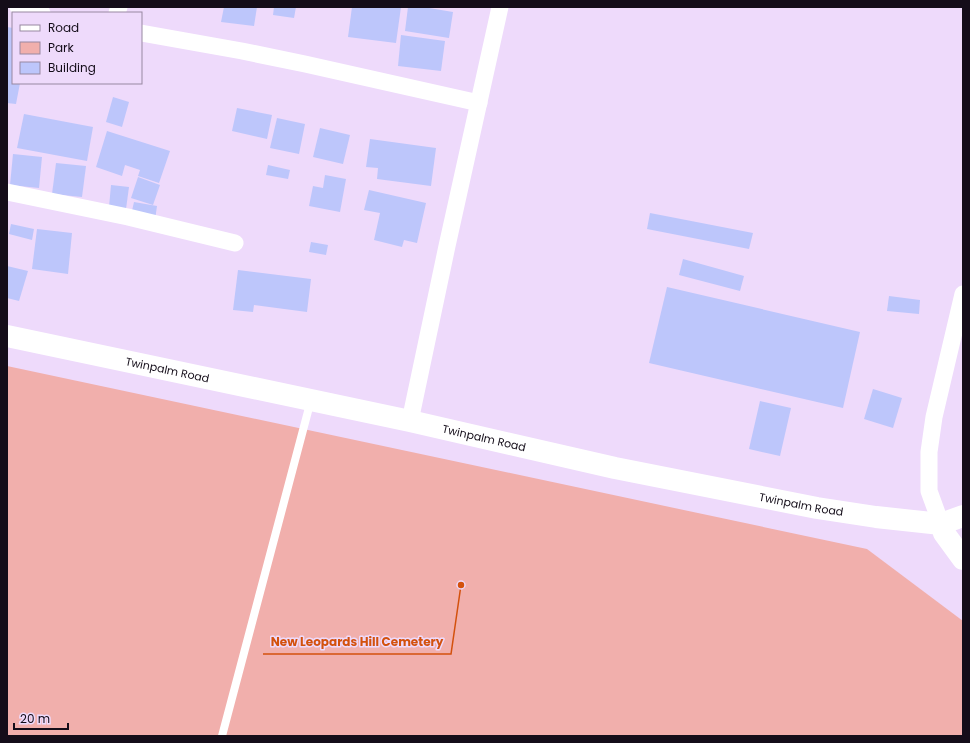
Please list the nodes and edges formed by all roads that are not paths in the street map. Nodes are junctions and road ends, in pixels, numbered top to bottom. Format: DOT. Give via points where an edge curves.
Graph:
graph roads {
  1 [pos="18,7"];
  2 [pos="500,7"];
  3 [pos="38,12"];
  4 [pos="142,34"];
  5 [pos="479,103"];
  6 [pos="7,192"];
  7 [pos="235,243"];
  8 [pos="963,294"];
  9 [pos="7,336"];
  10 [pos="311,400"];
  11 [pos="410,420"];
  12 [pos="963,516"];
  13 [pos="942,524"];
  14 [pos="963,559"];
  15 [pos="222,736"];
  1 -- 3 [label="street"];
  2 -- 5 [label="street"];
  4 -- 5 [label="street" via="242,51"];
  5 -- 11 [label="street"];
  6 -- 7 [label="street" via="128,217"];
  8 -- 13 [label="street" via="934,417 929,452 929,491"];
  9 -- 10 [label="main road, Twinpalm Road"];
  10 -- 11 [label="main road, Twinpalm Road"];
  10 -- 15 [label="lane"];
  11 -- 13 [label="main road, Twinpalm Road" via="615,468 817,508"];
  12 -- 13 [label="main road, Twinpalm Road"];
  13 -- 14 [label="main road" via="944,533"];
}
